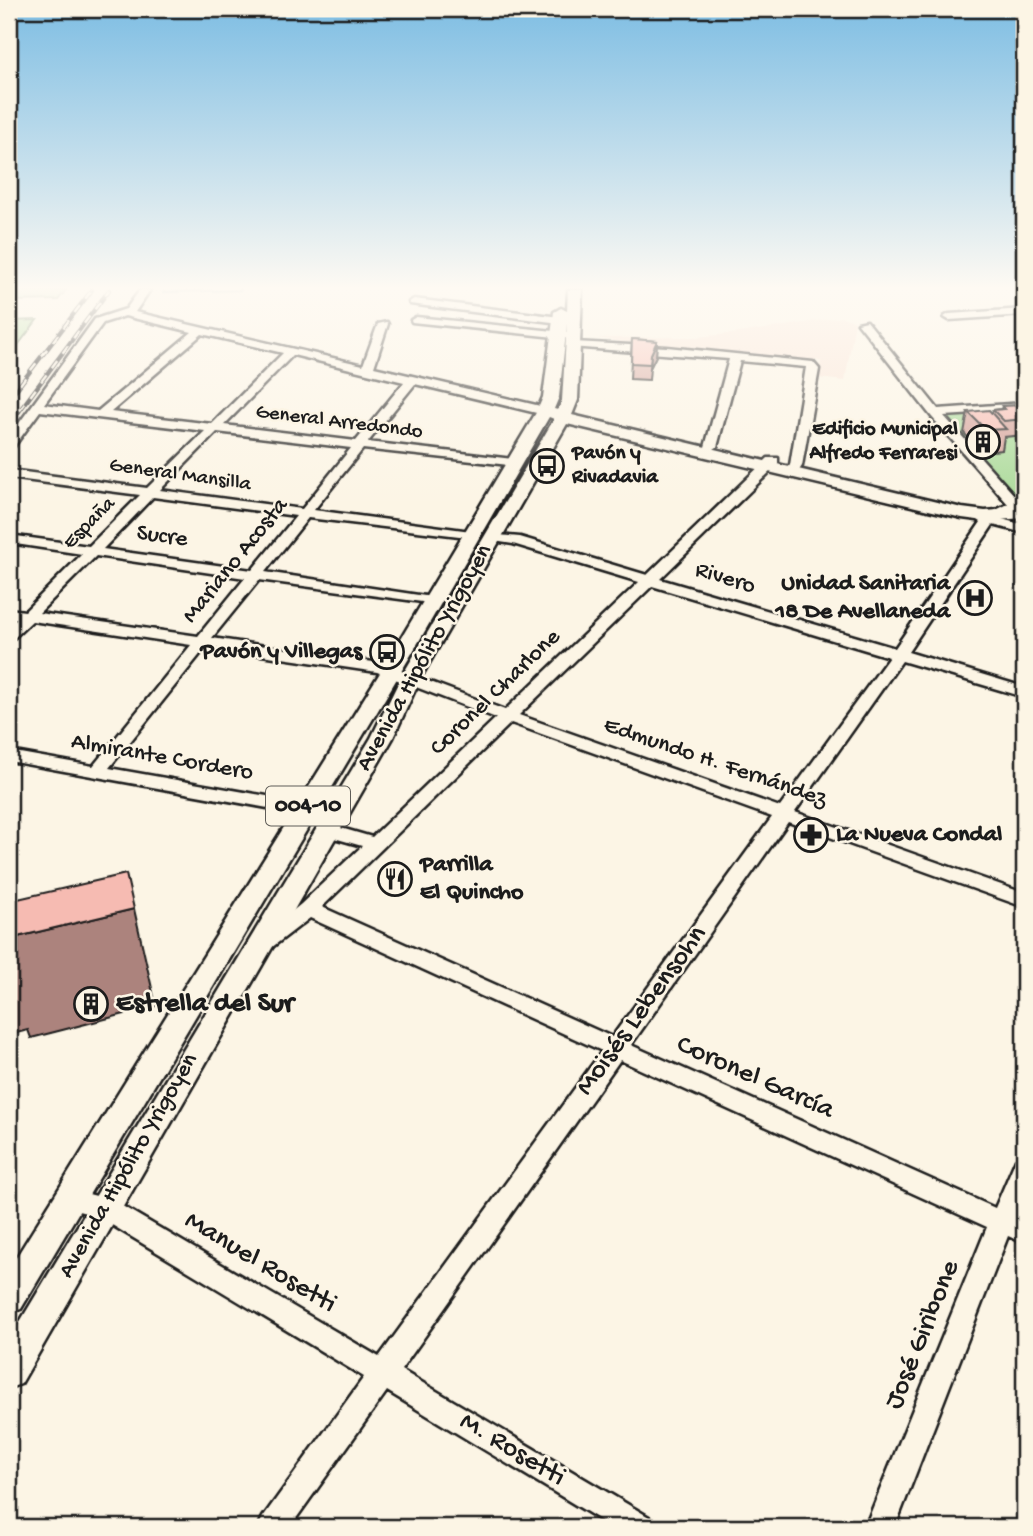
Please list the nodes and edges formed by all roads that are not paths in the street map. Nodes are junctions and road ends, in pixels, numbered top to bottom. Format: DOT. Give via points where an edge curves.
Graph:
graph roads {
  1 [pos="69,362"];
  2 [pos="163,362"];
  3 [pos="281,362"];
  4 [pos="331,362"];
  5 [pos="370,362"];
  6 [pos="568,362"];
  7 [pos="734,362"];
  8 [pos="788,362"];
  9 [pos="894,362"];
  10 [pos="367,370"];
  11 [pos="411,381"];
  12 [pos="36,407"];
  13 [pos="1024,407"];
  14 [pos="555,413"];
  15 [pos="935,413"];
  16 [pos="100,415"];
  17 [pos="216,428"];
  18 [pos="9,444"];
  19 [pos="359,445"];
  20 [pos="711,447"];
  21 [pos="513,463"];
  22 [pos="770,464"];
  23 [pos="793,469"];
  24 [pos="9,474"];
  25 [pos="150,494"];
  26 [pos="1022,507"];
  27 [pos="303,513"];
  28 [pos="985,517"];
  29 [pos="1024,529"];
  30 [pos="482,536"];
  31 [pos="9,539"];
  32 [pos="93,550"];
  33 [pos="255,574"];
  34 [pos="647,580"];
  35 [pos="432,601"];
  36 [pos="9,613"];
  37 [pos="29,616"];
  38 [pos="9,635"];
  39 [pos="201,640"];
  40 [pos="898,655"];
  41 [pos="400,675"];
  42 [pos="1024,692"];
  43 [pos="507,716"];
  44 [pos="9,756"];
  45 [pos="97,771"];
  46 [pos="306,809"];
  47 [pos="784,813"];
  48 [pos="327,830"];
  49 [pos="375,844"];
  50 [pos="1024,900"];
  51 [pos="308,909"];
  52 [pos="256,950"];
  53 [pos="615,1048"];
  54 [pos="1024,1166"];
  55 [pos="69,1199"];
  56 [pos="103,1207"];
  57 [pos="1013,1227"];
  58 [pos="9,1298"];
  59 [pos="9,1372"];
  60 [pos="384,1374"];
  61 [pos="273,1527"];
  62 [pos="639,1527"];
  63 [pos="880,1527"];
  1 -- 12 [label="street"];
  2 -- 16 [label="street"];
  3 -- 17 [label="street, España"];
  4 -- 10 [label="street"];
  5 -- 10 [label="street"];
  6 -- 14 [label="main road, Avenida Hipólito Yrigoyen / 004-10" via="570,400"];
  7 -- 20 [label="street"];
  8 -- 23 [label="street" via="809,364 813,369"];
  9 -- 15 [label="street"];
  10 -- 11 [label="street"];
  11 -- 14 [label="street"];
  11 -- 19 [label="street, Mariano Acosta"];
  12 -- 16 [label="street, General Arredondo"];
  12 -- 18 [label="street"];
  13 -- 15 [label="street"];
  14 -- 20 [label="main road"];
  14 -- 21 [label="main road, Avenida Hipólito Yrigoyen / 004-10"];
  14 -- 22 [label="main road" via="580,423"];
  14 -- 30 [label="main road, Avenida Hipólito Yrigoyen / 004-10"];
  15 -- 26 [label="street"];
  16 -- 17 [label="street, General Arredondo"];
  17 -- 19 [label="street, General Arredondo"];
  17 -- 25 [label="street, España"];
  19 -- 21 [label="street, General Arredondo"];
  19 -- 27 [label="street, Mariano Acosta"];
  20 -- 22 [label="main road"];
  21 -- 30 [label="main road, Avenida Hipólito Yrigoyen / 004-10"];
  22 -- 23 [label="main road"];
  22 -- 34 [label="street, Coronel Charlone"];
  23 -- 26 [label="main road" via="968,506"];
  23 -- 28 [label="main road"];
  24 -- 25 [label="street, General Mansilla"];
  25 -- 27 [label="street, General Mansilla"];
  25 -- 32 [label="street, España"];
  26 -- 28 [label="main road"];
  27 -- 30 [label="street, General Mansilla"];
  27 -- 33 [label="street, Mariano Acosta"];
  28 -- 29 [label="street"];
  28 -- 40 [label="street, Moisés Lebensohn"];
  30 -- 34 [label="street, Rivero" via="515,540"];
  30 -- 35 [label="main road, Avenida Hipólito Yrigoyen / 004-10"];
  30 -- 41 [label="main road, Avenida Hipólito Yrigoyen / 004-10"];
  31 -- 32 [label="street, Sucre"];
  32 -- 33 [label="street, Sucre"];
  32 -- 37 [label="street, España"];
  33 -- 35 [label="street, Sucre"];
  33 -- 39 [label="street, Mariano Acosta"];
  34 -- 40 [label="street, Rivero"];
  34 -- 43 [label="street, Coronel Charlone"];
  35 -- 41 [label="main road, Avenida Hipólito Yrigoyen / 004-10"];
  36 -- 37 [label="street, Edmundo H. Fernández"];
  37 -- 38 [label="street, España"];
  37 -- 39 [label="street, Edmundo H. Fernández"];
  39 -- 41 [label="street, Edmundo H. Fernández"];
  39 -- 45 [label="street, Mariano Acosta"];
  40 -- 42 [label="street, Rivero"];
  40 -- 47 [label="street, Moisés Lebensohn"];
  41 -- 43 [label="street, Edmundo H. Fernández"];
  41 -- 46 [label="main road, Avenida Hipólito Yrigoyen / 004-10"];
  41 -- 48 [label="main road, Avenida Hipólito Yrigoyen / 004-10" via="382,737"];
  43 -- 47 [label="street, Edmundo H. Fernández"];
  43 -- 49 [label="street, Coronel Charlone"];
  44 -- 45 [label="street, Almirante Cordero"];
  45 -- 46 [label="street, Almirante Cordero"];
  46 -- 55 [label="main road, Avenida Hipólito Yrigoyen / 004-10"];
  47 -- 50 [label="street, Edmundo H. Fernández"];
  47 -- 53 [label="street, Moisés Lebensohn"];
  48 -- 49 [label="street"];
  48 -- 52 [label="main road, Avenida Hipólito Yrigoyen / 004-10"];
  49 -- 51 [label="street, Coronel Charlone"];
  51 -- 52 [label="street, Coronel Charlone"];
  51 -- 53 [label="street, Coronel García"];
  52 -- 56 [label="main road, Avenida Hipólito Yrigoyen / 004-10"];
  53 -- 57 [label="street, Coronel García"];
  53 -- 60 [label="street, Moisés Lebensohn"];
  54 -- 57 [label="street, José Giribone"];
  55 -- 56 [label="street"];
  55 -- 58 [label="main road, Avenida Hipólito Yrigoyen / 004-10"];
  56 -- 59 [label="main road, Avenida Hipólito Yrigoyen / 004-10"];
  56 -- 60 [label="street, Manuel Rosetti"];
  57 -- 63 [label="street, José Giribone"];
  60 -- 61 [label="street, Moisés Lebensohn"];
  60 -- 62 [label="street, M. Rosetti"];
}
